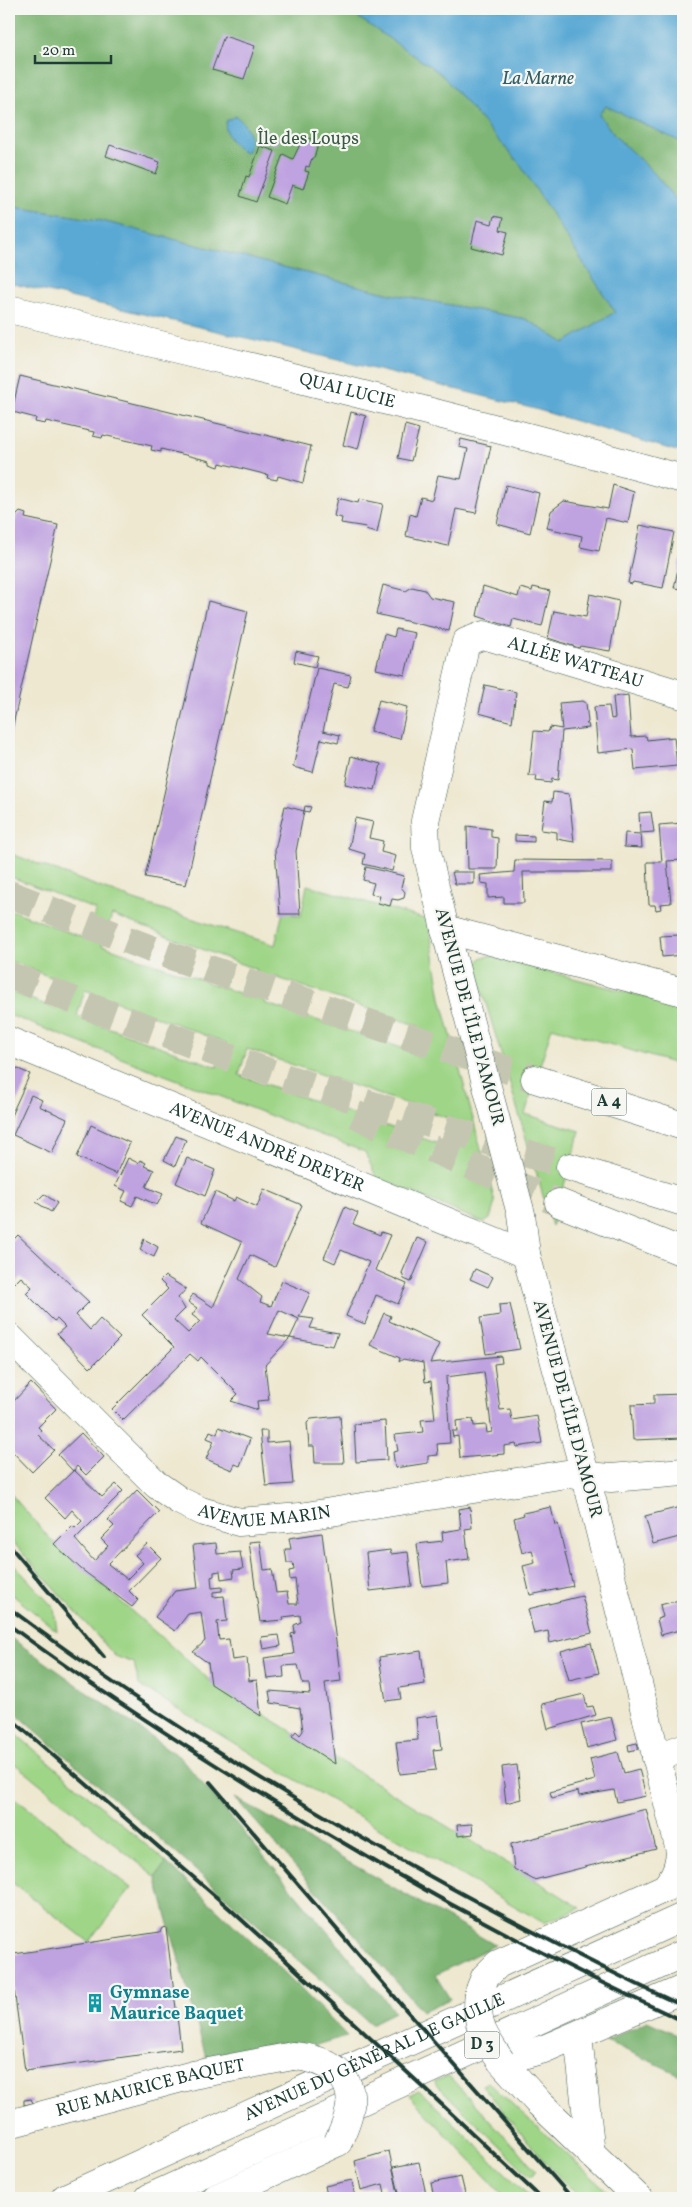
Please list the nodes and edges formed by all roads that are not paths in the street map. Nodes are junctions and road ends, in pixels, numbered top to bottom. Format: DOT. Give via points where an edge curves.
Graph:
graph roads {
  1 [pos="9,309"];
  2 [pos="683,479"];
  3 [pos="466,642"];
  4 [pos="683,695"];
  5 [pos="445,928"];
  6 [pos="683,992"];
  7 [pos="9,1041"];
  8 [pos="535,1080"];
  9 [pos="683,1126"];
  10 [pos="570,1167"];
  11 [pos="683,1202"];
  12 [pos="559,1203"];
  13 [pos="683,1252"];
  14 [pos="526,1254"];
  15 [pos="9,1337"];
  16 [pos="683,1472"];
  17 [pos="585,1476"];
  18 [pos="683,1748"];
  19 [pos="656,1758"];
  20 [pos="683,1917"];
  21 [pos="683,1954"];
  22 [pos="683,1989"];
  23 [pos="578,2036"];
  24 [pos="500,2061"];
  25 [pos="9,2124"];
  26 [pos="591,2154"];
  27 [pos="65,2198"];
  28 [pos="148,2198"];
  29 [pos="216,2198"];
  30 [pos="638,2198"];
  1 -- 2 [label="main road, QUAI LUCIE" via="506,429"];
  3 -- 4 [label="main road, ALLÉE WATTEAU" via="484,635"];
  3 -- 5 [label="main road, AVENUE DE L'ÎLE D'AMOUR" via="424,821 426,848"];
  5 -- 6 [label="main road"];
  5 -- 14 [label="main road, AVENUE DE L'ÎLE D'AMOUR" via="521,1214"];
  7 -- 14 [label="main road, AVENUE ANDRÉ DREYER"];
  8 -- 9 [label="main road, A 4"];
  10 -- 11 [label="main road"];
  12 -- 13 [label="main road"];
  14 -- 17 [label="main road, AVENUE DE L'ÎLE D'AMOUR"];
  15 -- 17 [label="main road, AVENUE MARIN" via="157,1485 200,1511 239,1522 300,1517 566,1474"];
  16 -- 17 [label="main road, AVENUE MARIN" via="611,1478"];
  17 -- 19 [label="main road, AVENUE DE L'ÎLE D'AMOUR"];
  18 -- 19 [label="main road"];
  19 -- 24 [label="main road, AVENUE DE L'ÎLE D'AMOUR, bridge" via="680,1851 674,1876 665,1888 498,1964 485,1977 479,1992 478,2018 481,2032"];
  20 -- 27 [label="main road, AVENUE DU GÉNÉRAL DE GAULLE / D 3"];
  21 -- 28 [label="main road, AVENUE DU GÉNÉRAL DE GAULLE / D 3"];
  22 -- 23 [label="main road"];
  23 -- 24 [label="main road"];
  23 -- 26 [label="main road"];
  24 -- 26 [label="main road, AVENUE DE L'ÎLE D'AMOUR"];
  25 -- 29 [label="main road, RUE MAURICE BAQUET, bridge" via="193,2075 293,2056 322,2061 335,2069 347,2082 350,2097 349,2112 338,2142"];
  26 -- 30 [label="main road, AVENUE DE L'ÎLE D'AMOUR"];
}
